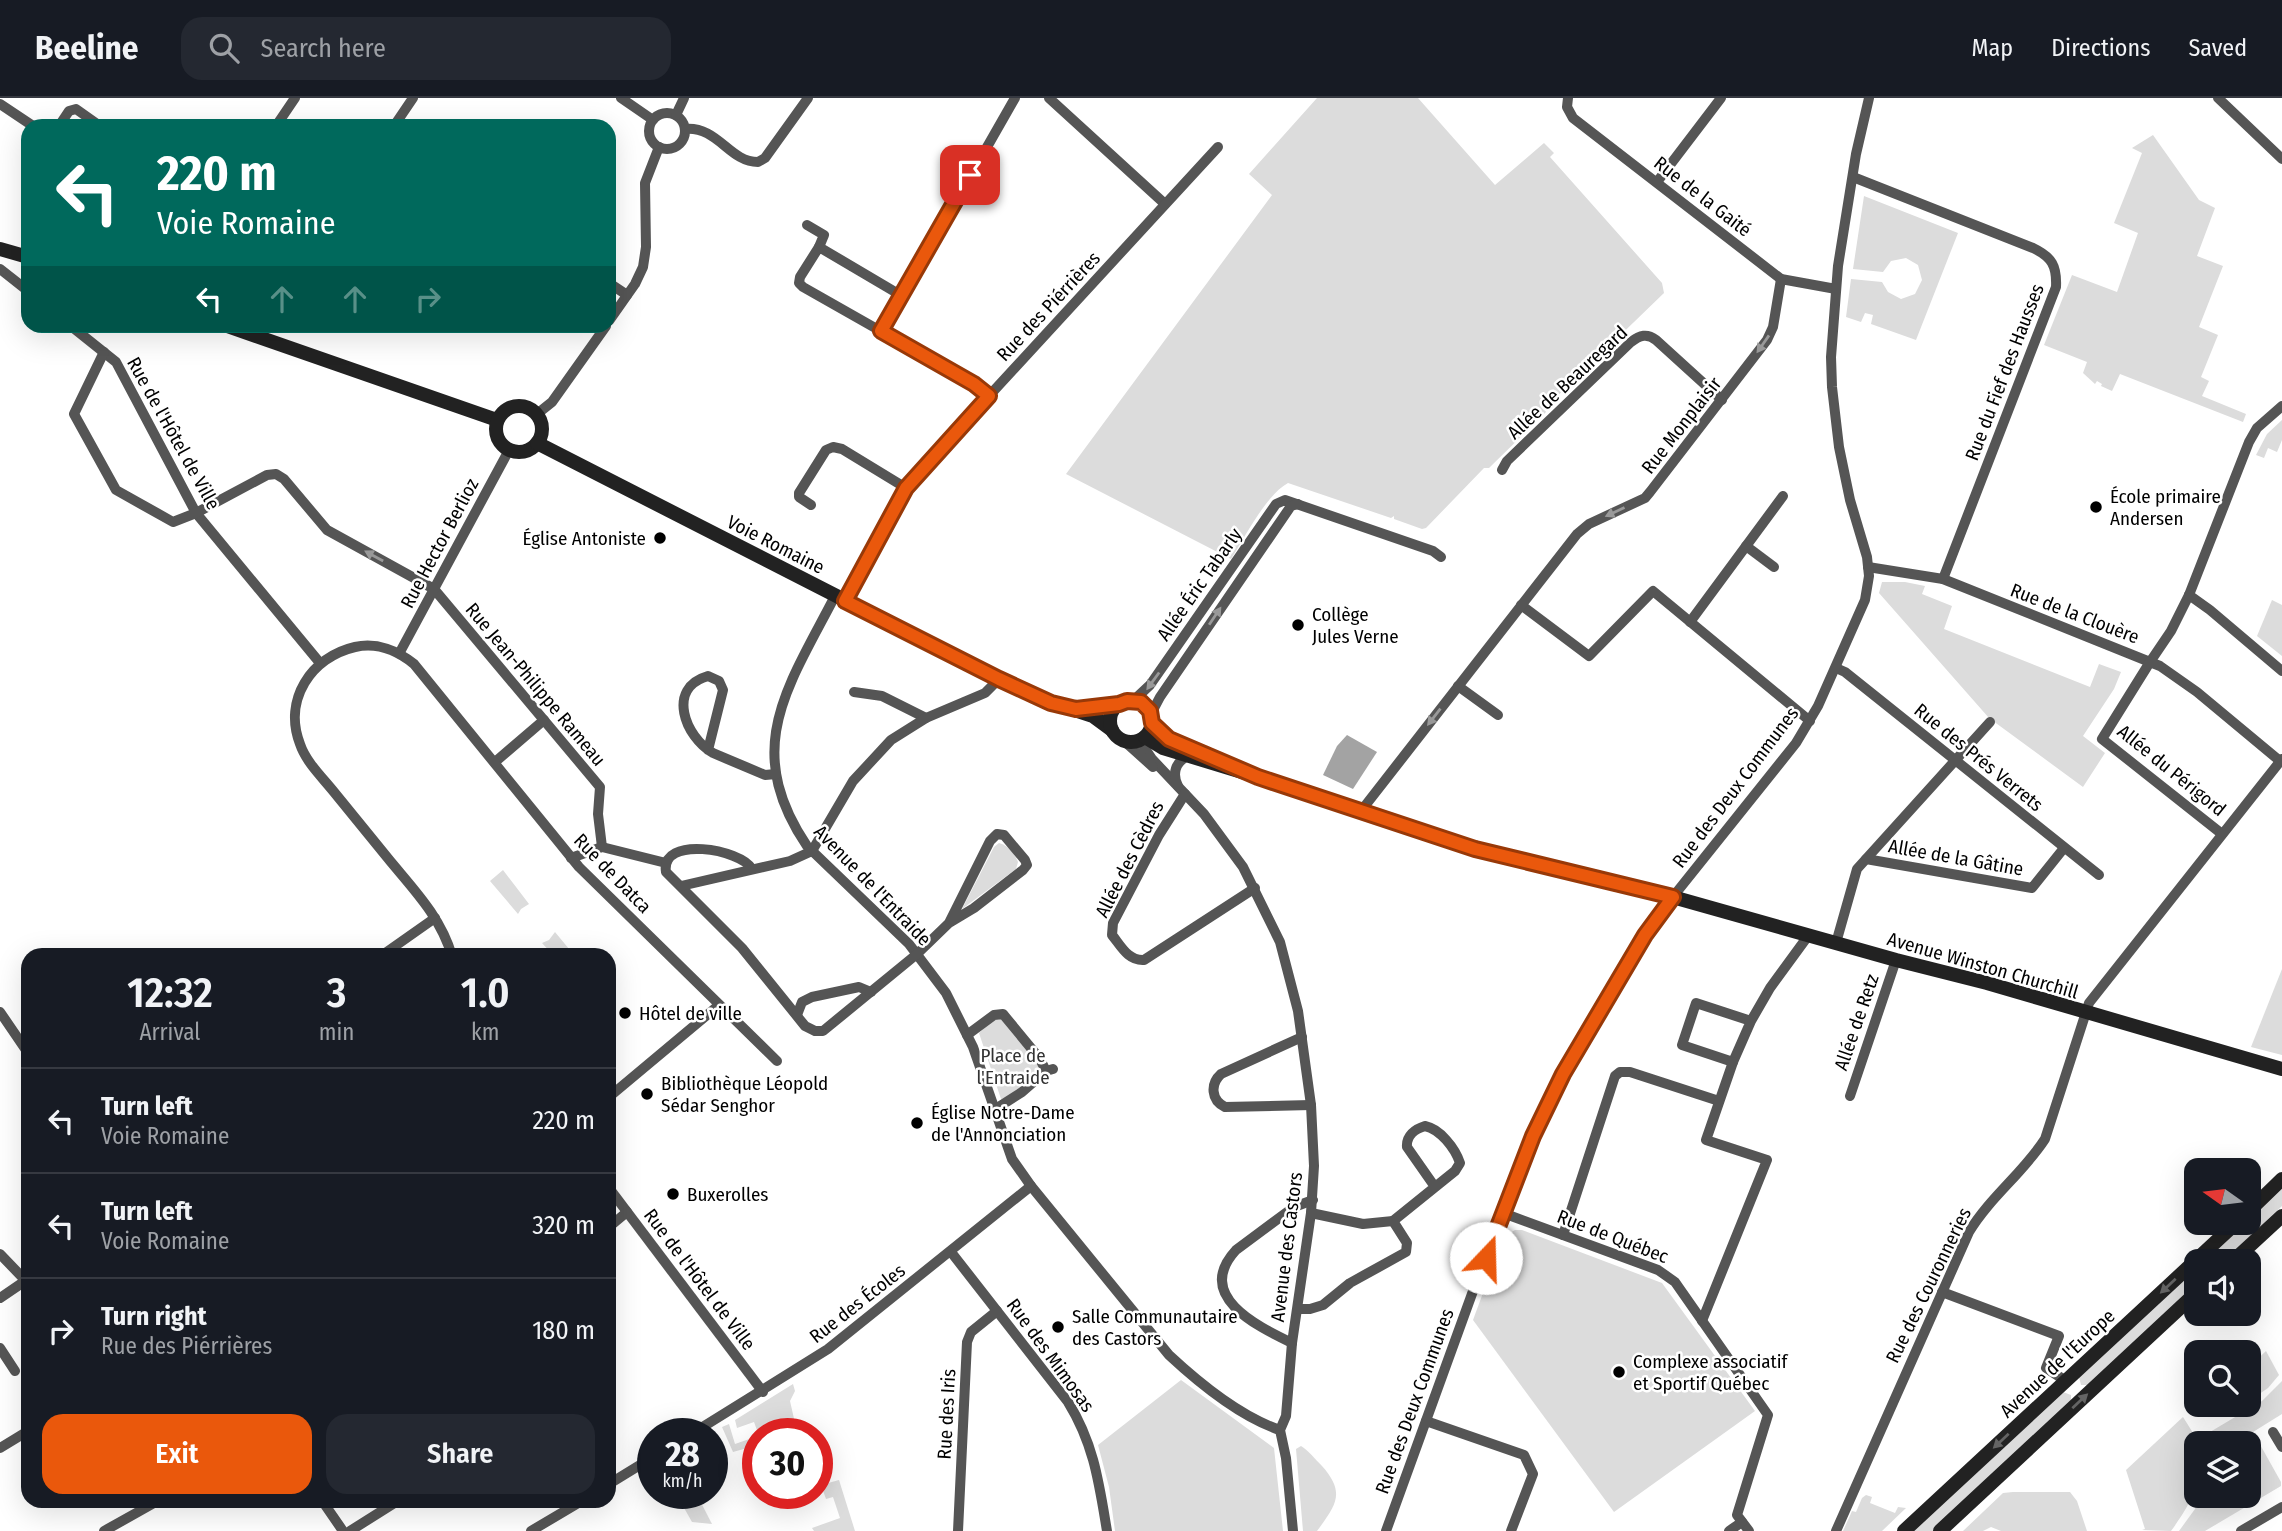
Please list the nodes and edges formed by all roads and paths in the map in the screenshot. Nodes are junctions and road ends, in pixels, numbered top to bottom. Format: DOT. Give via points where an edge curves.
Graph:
graph roads {
  1 [pos="295,98"];
  2 [pos="414,98"];
  3 [pos="621,98"];
  4 [pos="684,98"];
  5 [pos="808,98"];
  6 [pos="1015,98"];
  7 [pos="1049,98"];
  8 [pos="1721,98"];
  9 [pos="1869,98"];
  10 [pos="2218,98"];
  11 [pos="1567,99"];
  12 [pos="0,104"];
  13 [pos="676,115"];
  14 [pos="22,119"];
  15 [pos="64,119"];
  16 [pos="90,119"];
  17 [pos="281,119"];
  18 [pos="399,119"];
  19 [pos="653,120"];
  20 [pos="685,129"];
  21 [pos="659,147"];
  22 [pos="1218,147"];
  23 [pos="2282,159"];
  24 [pos="1853,177"];
  25 [pos="1657,182"];
  26 [pos="1166,204"];
  27 [pos="807,225"];
  28 [pos="819,247"];
  29 [pos="0,249"];
  30 [pos="21,255"];
  31 [pos="0,269"];
  32 [pos="1781,279"];
  33 [pos="21,286"];
  34 [pos="616,288"];
  35 [pos="1836,289"];
  36 [pos="627,295"];
  37 [pos="902,296"];
  38 [pos="616,311"];
  39 [pos="881,331"];
  40 [pos="80,333"];
  41 [pos="247,333"];
  42 [pos="601,333"];
  43 [pos="104,352"];
  44 [pos="989,396"];
  45 [pos="1722,400"];
  46 [pos="2282,406"];
  47 [pos="537,414"];
  48 [pos="497,420"];
  49 [pos="537,443"];
  50 [pos="509,450"];
  51 [pos="1502,470"];
  52 [pos="906,488"];
  53 [pos="1783,496"];
  54 [pos="1298,504"];
  55 [pos="811,505"];
  56 [pos="196,513"];
  57 [pos="1746,546"];
  58 [pos="1441,556"];
  59 [pos="1774,567"];
  60 [pos="1868,567"];
  61 [pos="1943,579"];
  62 [pos="434,589"];
  63 [pos="2189,596"];
  64 [pos="840,598"];
  65 [pos="1521,605"];
  66 [pos="1690,622"];
  67 [pos="400,652"];
  68 [pos="2150,662"];
  69 [pos="320,663"];
  70 [pos="1836,668"];
  71 [pos="2282,671"];
  72 [pos="999,679"];
  73 [pos="1458,686"];
  74 [pos="854,692"];
  75 [pos="1134,700"];
  76 [pos="1119,704"];
  77 [pos="1076,709"];
  78 [pos="1498,715"];
  79 [pos="926,718"];
  80 [pos="1152,718"];
  81 [pos="544,720"];
  82 [pos="1810,720"];
  83 [pos="1990,722"];
  84 [pos="1118,735"];
  85 [pos="1144,738"];
  86 [pos="708,750"];
  87 [pos="1188,756"];
  88 [pos="1956,760"];
  89 [pos="2281,760"];
  90 [pos="495,762"];
  91 [pos="776,774"];
  92 [pos="1164,774"];
  93 [pos="1258,777"];
  94 [pos="1182,791"];
  95 [pos="1361,811"];
  96 [pos="2222,834"];
  97 [pos="602,847"];
  98 [pos="2064,848"];
  99 [pos="812,851"];
  100 [pos="571,858"];
  101 [pos="1866,859"];
  102 [pos="666,863"];
  103 [pos="752,869"];
  104 [pos="2099,875"];
  105 [pos="681,886"];
  106 [pos="1255,888"];
  107 [pos="1673,897"];
  108 [pos="436,918"];
  109 [pos="949,923"];
  110 [pos="1808,936"];
  111 [pos="1836,943"];
  112 [pos="393,948"];
  113 [pos="450,948"];
  114 [pos="917,954"];
  115 [pos="1896,960"];
  116 [pos="871,992"];
  117 [pos="719,1005"];
  118 [pos="0,1012"];
  119 [pos="2086,1014"];
  120 [pos="797,1015"];
  121 [pos="1751,1021"];
  122 [pos="967,1035"];
  123 [pos="1302,1037"];
  124 [pos="21,1043"];
  125 [pos="778,1061"];
  126 [pos="1733,1062"];
  127 [pos="2282,1069"];
  128 [pos="616,1091"];
  129 [pos="1850,1096"];
  130 [pos="1719,1101"];
  131 [pos="1311,1105"];
  132 [pos="994,1110"];
  133 [pos="2282,1179"];
  134 [pos="1031,1186"];
  135 [pos="1435,1187"];
  136 [pos="616,1197"];
  137 [pos="2261,1199"];
  138 [pos="1312,1200"];
  139 [pos="627,1212"];
  140 [pos="1311,1213"];
  141 [pos="1503,1213"];
  142 [pos="2282,1216"];
  143 [pos="616,1221"];
  144 [pos="1393,1221"];
  145 [pos="1563,1235"];
  146 [pos="2222,1236"];
  147 [pos="2246,1249"];
  148 [pos="951,1252"];
  149 [pos="0,1254"];
  150 [pos="21,1274"];
  151 [pos="21,1284"];
  152 [pos="1942,1292"];
  153 [pos="0,1298"];
  154 [pos="2184,1304"];
  155 [pos="1298,1309"];
  156 [pos="997,1311"];
  157 [pos="1702,1321"];
  158 [pos="1292,1343"];
  159 [pos="0,1348"];
  160 [pos="15,1371"];
  161 [pos="2066,1381"];
  162 [pos="763,1391"];
  163 [pos="718,1418"];
  164 [pos="1426,1420"];
  165 [pos="1280,1430"];
  166 [pos="2273,1432"];
  167 [pos="21,1435"];
  168 [pos="2282,1447"];
  169 [pos="0,1448"];
  170 [pos="637,1467"];
  171 [pos="616,1480"];
  172 [pos="2282,1507"];
  173 [pos="145,1508"];
  174 [pos="327,1508"];
  175 [pos="386,1508"];
  176 [pos="570,1508"];
  177 [pos="1746,1526"];
  178 [pos="104,1531"];
  179 [pos="343,1531"];
  180 [pos="350,1531"];
  181 [pos="531,1531"];
  182 [pos="958,1531"];
  183 [pos="1107,1531"];
  184 [pos="1293,1531"];
  185 [pos="1385,1531"];
  186 [pos="1511,1531"];
  187 [pos="1730,1531"];
  188 [pos="1836,1531"];
  189 [pos="1904,1531"];
  190 [pos="1940,1531"];
  191 [pos="2241,1531"];
  1 -- 17 [label="street"];
  2 -- 18 [label="street"];
  3 -- 19 [label="street"];
  4 -- 13 [label="street"];
  5 -- 20 [label="street" via="758,162 743,159 701,129"];
  6 -- 37 [label="street"];
  7 -- 26 [label="street"];
  8 -- 25 [label="street"];
  9 -- 24 [label="street, Rue des Deux Communes"];
  10 -- 23 [label="street"];
  11 -- 25 [label="street, Rue de la Gaité" via="1573,118"];
  12 -- 14 [label="street"];
  13 -- 19 [label="street" via="664,113"];
  13 -- 20 [label="street"];
  15 -- 16 [label="street" via="76,109"];
  19 -- 21 [label="street" via="649,132"];
  20 -- 21 [label="street" via="678,144"];
  21 -- 36 [label="street" via="645,183 645,260"];
  22 -- 26 [label="street, Rue des Piérrières"];
  24 -- 35 [label="street, Rue des Deux Communes"];
  24 -- 61 [label="street, Rue du Fief des Hausses" via="2033,248 2055,268 2056,287"];
  25 -- 32 [label="street, Rue de la Gaité"];
  26 -- 44 [label="street, Rue des Piérrières"];
  27 -- 28 [label="street" via="824,235"];
  28 -- 37 [label="street"];
  28 -- 39 [label="street" via="799,283"];
  29 -- 30 [label="street"];
  31 -- 33 [label="street"];
  32 -- 35 [label="street, Rue de la Gaité"];
  32 -- 45 [label="street, Rue Monplaisir, one-way" via="1770,334"];
  34 -- 36 [label="street"];
  35 -- 60 [label="street, Rue des Deux Communes" via="1832,387 1839,447"];
  36 -- 38 [label="street"];
  37 -- 39 [label="street"];
  39 -- 44 [label="street"];
  40 -- 43 [label="street, Rue de l'Hôtel de Ville"];
  41 -- 48 [label="street"];
  42 -- 47 [label="street" via="552,402"];
  43 -- 56 [label="street, Rue de l'Hôtel de Ville" via="117,362"];
  43 -- 56 [label="street" via="74,414 116,490 173,522"];
  44 -- 52 [label="street, Rue des Piérrières"];
  45 -- 51 [label="street, Allée de Beauregard" via="1656,340 1642,336"];
  45 -- 65 [label="street, Rue Monplaisir, one-way" via="1645,498 1582,528"];
  46 -- 63 [label="street, Rue de la Clouère" via="2257,428 2249,442"];
  47 -- 48 [label="street" via="516,406"];
  47 -- 49 [label="street" via="542,429"];
  48 -- 50 [label="street" via="498,440"];
  49 -- 50 [label="street" via="524,452"];
  49 -- 64 [label="street, Voie Romaine"];
  50 -- 62 [label="street, Rue Hector Berlioz"];
  52 -- 55 [label="street" via="833,447 826,450 799,493 799,498"];
  52 -- 64 [label="street, Rue des Piérrières"];
  53 -- 57 [label="street"];
  54 -- 58 [label="street"];
  54 -- 75 [label="street, Allée Éric Tabarly, one-way" via="1285,500 1276,504 1150,685"];
  80 -- 54 [label="street, Allée Éric Tabarly, one-way" via="1164,690 1291,506"];
  62 -- 56 [label="street, one-way" via="327,530 280,475 267,475"];
  56 -- 69 [label="street, Rue de l'Hôtel de Ville"];
  57 -- 59 [label="street"];
  57 -- 66 [label="street"];
  60 -- 61 [label="street, Rue de la Clouère"];
  60 -- 70 [label="street, Rue des Deux Communes" via="1865,600"];
  61 -- 68 [label="street, Rue de la Clouère"];
  62 -- 67 [label="street, Rue Hector Berlioz"];
  62 -- 81 [label="street, Rue Jean-Philippe Rameau"];
  63 -- 68 [label="street, Rue de la Clouère"];
  63 -- 71 [label="street"];
  64 -- 72 [label="street, Voie Romaine"];
  64 -- 91 [label="street, Avenue de l'Entraide" via="788,685 775,732"];
  65 -- 66 [label="street" via="1588,656 1653,591"];
  65 -- 73 [label="street, Rue Monplaisir"];
  66 -- 82 [label="street"];
  67 -- 69 [label="street" via="360,646"];
  67 -- 90 [label="street, Rue de Datca"];
  68 -- 89 [label="street" via="2197,692"];
  68 -- 96 [label="street, Allée du Périgord" via="2102,739"];
  69 -- 108 [label="street" via="309,673 296,701 300,745"];
  70 -- 82 [label="street, Rue des Deux Communes"];
  70 -- 88 [label="street, Rue des Prés Verrets"];
  72 -- 77 [label="street, Voie Romaine" via="1035,697"];
  72 -- 79 [label="street" via="985,693"];
  73 -- 78 [label="street"];
  73 -- 95 [label="street, Rue Monplaisir, one-way"];
  74 -- 79 [label="street" via="877,694"];
  75 -- 76 [label="street, Voie Romaine"];
  75 -- 80 [label="street" via="1145,705"];
  76 -- 77 [label="street, Voie Romaine"];
  76 -- 84 [label="street" via="1111,717"];
  77 -- 84 [label="street, Voie Romaine"];
  79 -- 99 [label="street" via="870,760"];
  80 -- 85 [label="street"];
  80 -- 93 [label="street" via="1169,739"];
  81 -- 90 [label="street"];
  81 -- 97 [label="street, Rue Jean-Philippe Rameau" via="600,787"];
  82 -- 107 [label="street, Rue des Deux Communes"];
  83 -- 88 [label="street, Allée de la Gâtine"];
  84 -- 85 [label="street" via="1131,742"];
  84 -- 92 [label="street, Avenue des Castors"];
  85 -- 87 [label="street"];
  85 -- 92 [label="street, Avenue des Castors" via="1146,751"];
  86 -- 86 [label="street" via="681,708 686,692 708,676 719,681 723,690"];
  86 -- 91 [label="street" via="765,775"];
  87 -- 93 [label="street"];
  87 -- 94 [label="street" via="1175,772"];
  88 -- 98 [label="street, Rue des Prés Verrets"];
  88 -- 101 [label="street, Allée de la Gâtine"];
  89 -- 96 [label="street, Rue des Couronneries"];
  90 -- 100 [label="street, Rue de Datca"];
  91 -- 99 [label="street, Avenue de l'Entraide" via="787,812"];
  92 -- 94 [label="street, Avenue des Castors"];
  93 -- 95 [label="street"];
  94 -- 106 [label="street, Avenue des Castors" via="1219,832"];
  94 -- 106 [label="street, Allée des Cèdres" via="1113,922 1112,935 1131,957 1144,960"];
  95 -- 107 [label="street" via="1475,849"];
  96 -- 119 [label="street, Rue des Couronneries"];
  97 -- 100 [label="street"];
  97 -- 102 [label="street"];
  98 -- 101 [label="street, Allée de la Gâtine" via="2032,888"];
  98 -- 104 [label="street, Rue des Prés Verrets"];
  99 -- 103 [label="street"];
  99 -- 114 [label="street, Avenue de l'Entraide"];
  100 -- 117 [label="street, Rue de Datca"];
  101 -- 111 [label="street, Allée de la Gâtine" via="1857,869"];
  102 -- 103 [label="street" via="679,851 705,850 745,860"];
  102 -- 105 [label="street" via="666,872"];
  103 -- 105 [label="street"];
  105 -- 120 [label="street" via="742,948"];
  106 -- 123 [label="street, Avenue des Castors" via="1280,942"];
  107 -- 110 [label="street, Avenue Winston Churchill"];
  107 -- 141 [label="street, Rue des Deux Communes" via="1645,935 1563,1074 1540,1118"];
  108 -- 112 [label="street"];
  108 -- 113 [label="street"];
  109 -- 109 [label="street" via="990,841 1003,835 1026,860 1026,867"];
  109 -- 114 [label="street"];
  110 -- 111 [label="street, Avenue Winston Churchill"];
  110 -- 121 [label="street"];
  111 -- 115 [label="street, Avenue Winston Churchill"];
  114 -- 116 [label="street"];
  114 -- 122 [label="street, Avenue de l'Entraide" via="946,993"];
  115 -- 119 [label="street, Avenue Winston Churchill"];
  115 -- 129 [label="street, Allée de Retz"];
  116 -- 120 [label="street" via="859,987 812,997 803,1002"];
  116 -- 120 [label="street" via="823,1031 810,1029"];
  117 -- 125 [label="street, Rue de Datca"];
  117 -- 128 [label="street"];
  118 -- 124 [label="street"];
  119 -- 127 [label="street, Avenue Winston Churchill"];
  119 -- 152 [label="street, Rue des Couronneries" via="2045,1139 1977,1219"];
  121 -- 126 [label="street"];
  121 -- 126 [label="street" via="1696,1003 1682,1045"];
  122 -- 132 [label="street, Avenue de l'Entraide"];
  122 -- 132 [label="street" via="994,1015 1003,1014 1049,1070"];
  123 -- 131 [label="street, Avenue des Castors"];
  123 -- 131 [label="street" via="1221,1074 1214,1081 1213,1093 1225,1107"];
  126 -- 130 [label="street"];
  130 -- 145 [label="street" via="1630,1072 1615,1076"];
  130 -- 157 [label="street" via="1706,1140 1767,1160"];
  131 -- 138 [label="street, Avenue des Castors"];
  132 -- 134 [label="street, Avenue de l'Entraide" via="1012,1159"];
  133 -- 137 [label="street"];
  134 -- 148 [label="street, Rue des Écoles"];
  134 -- 165 [label="street, Avenue de l'Entraide" via="1169,1355 1254,1418"];
  135 -- 135 [label="street" via="1460,1163 1437,1131 1425,1126 1409,1136 1407,1147"];
  135 -- 144 [label="street"];
  136 -- 139 [label="street, Rue de l'Hôtel de Ville"];
  138 -- 140 [label="street, Avenue des Castors"];
  138 -- 158 [label="street" via="1294,1207 1236,1250 1224,1276 1226,1297 1235,1309"];
  139 -- 143 [label="street"];
  139 -- 162 [label="street, Rue de l'Hôtel de Ville"];
  140 -- 144 [label="street" via="1363,1224"];
  140 -- 155 [label="street, Avenue des Castors"];
  141 -- 145 [label="street, Rue de Québec"];
  141 -- 164 [label="street, Rue des Deux Communes"];
  142 -- 147 [label="street"];
  144 -- 155 [label="street" via="1407,1243 1403,1256 1361,1276 1323,1304"];
  145 -- 157 [label="street, Rue de Québec" via="1666,1274"];
  146 -- 161 [label="street, Avenue de l'Europe, one-way"];
  148 -- 156 [label="street, Rue des Mimosas"];
  148 -- 162 [label="street, Rue des Écoles" via="828,1349"];
  149 -- 150 [label="street"];
  151 -- 153 [label="street"];
  152 -- 161 [label="street" via="2059,1336 2046,1368"];
  152 -- 188 [label="street, Rue des Couronneries"];
  190 -- 154 [label="street, one-way"];
  155 -- 158 [label="street, Avenue des Castors"];
  156 -- 182 [label="street, Rue des Iris" via="971,1332 967,1342"];
  156 -- 183 [label="street, Rue des Mimosas" via="1081,1423 1090,1444"];
  157 -- 177 [label="street, Rue de Québec" via="1768,1415 1737,1515"];
  158 -- 165 [label="street, Avenue des Castors" via="1286,1416"];
  159 -- 160 [label="street"];
  161 -- 189 [label="street, Avenue de l'Europe, one-way"];
  162 -- 163 [label="street, Rue des Écoles"];
  164 -- 185 [label="street, Rue des Deux Communes"];
  164 -- 186 [label="street" via="1524,1455 1533,1474"];
  165 -- 184 [label="street, Avenue des Castors"];
  166 -- 168 [label="street"];
  167 -- 169 [label="street"];
  170 -- 171 [label="street"];
  172 -- 191 [label="street"];
  173 -- 178 [label="street"];
  174 -- 179 [label="street"];
  175 -- 180 [label="street"];
  176 -- 181 [label="street"];
  177 -- 187 [label="street"];
}
